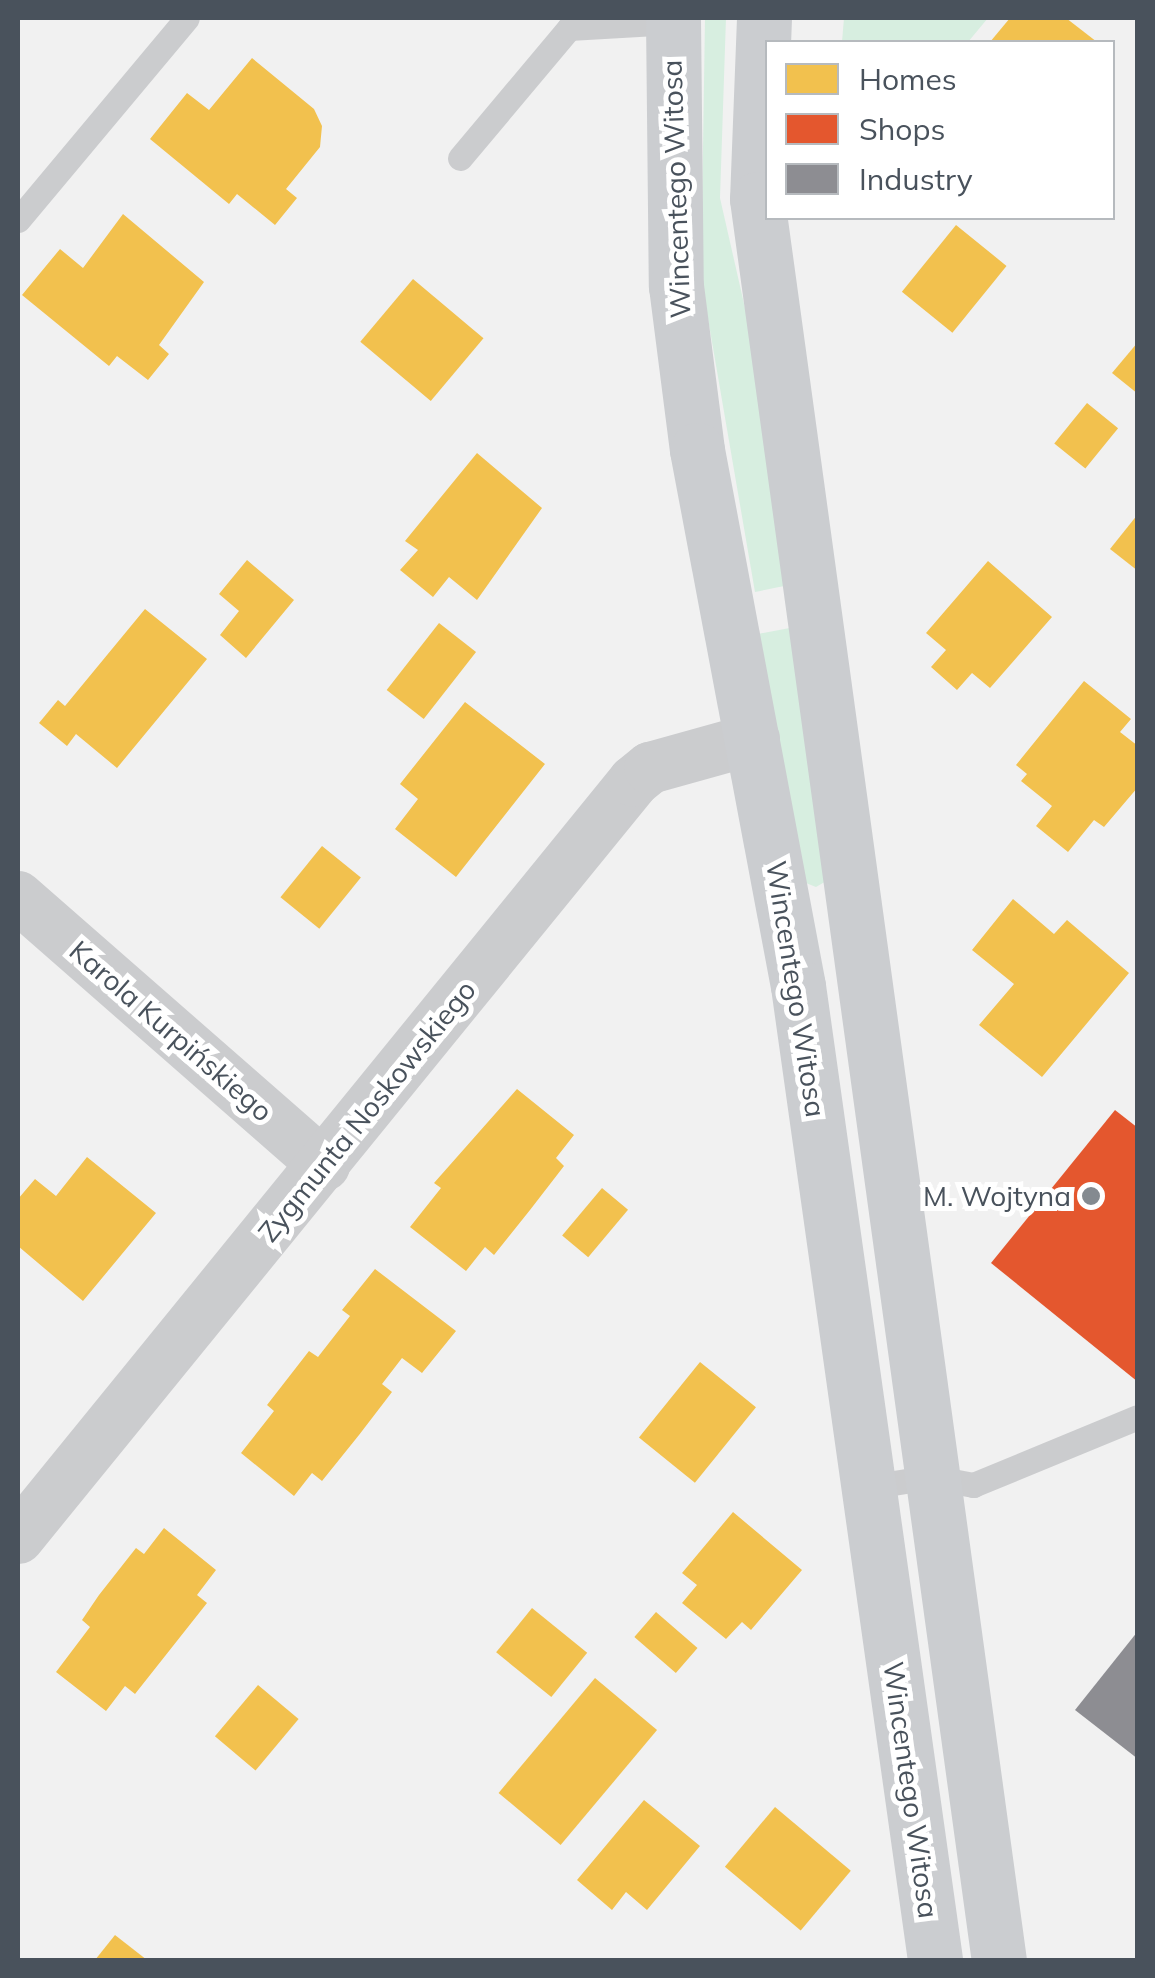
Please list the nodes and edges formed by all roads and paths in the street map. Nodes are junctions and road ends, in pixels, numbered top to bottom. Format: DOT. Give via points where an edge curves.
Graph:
graph roads {
  1 [pos="187,18"];
  2 [pos="764,18"];
  3 [pos="673,20"];
  4 [pos="460,158"];
  5 [pos="18,220"];
  6 [pos="754,740"];
  7 [pos="18,897"];
  8 [pos="324,1165"];
  9 [pos="1138,1417"];
  10 [pos="931,1478"];
  11 [pos="868,1487"];
  12 [pos="18,1538"];
  13 [pos="934,1960"];
  14 [pos="999,1960"];
  1 -- 5 [label="lane"];
  2 -- 10 [label="main road" via="757,199"];
  3 -- 4 [label="lane" via="568,28"];
  3 -- 6 [label="main road, Wincentego Witosa" via="676,286 697,450"];
  6 -- 8 [label="street, Zygmunta Noskowskiego" via="671,760 634,781"];
  6 -- 11 [label="main road, Wincentego Witosa" via="798,986"];
  7 -- 8 [label="street, Karola Kurpińskiego"];
  8 -- 12 [label="street, Zygmunta Noskowskiego"];
  9 -- 10 [label="lane" via="973,1485"];
  10 -- 11 [label="lane"];
  10 -- 14 [label="main road"];
  11 -- 13 [label="main road, Wincentego Witosa"];
}
